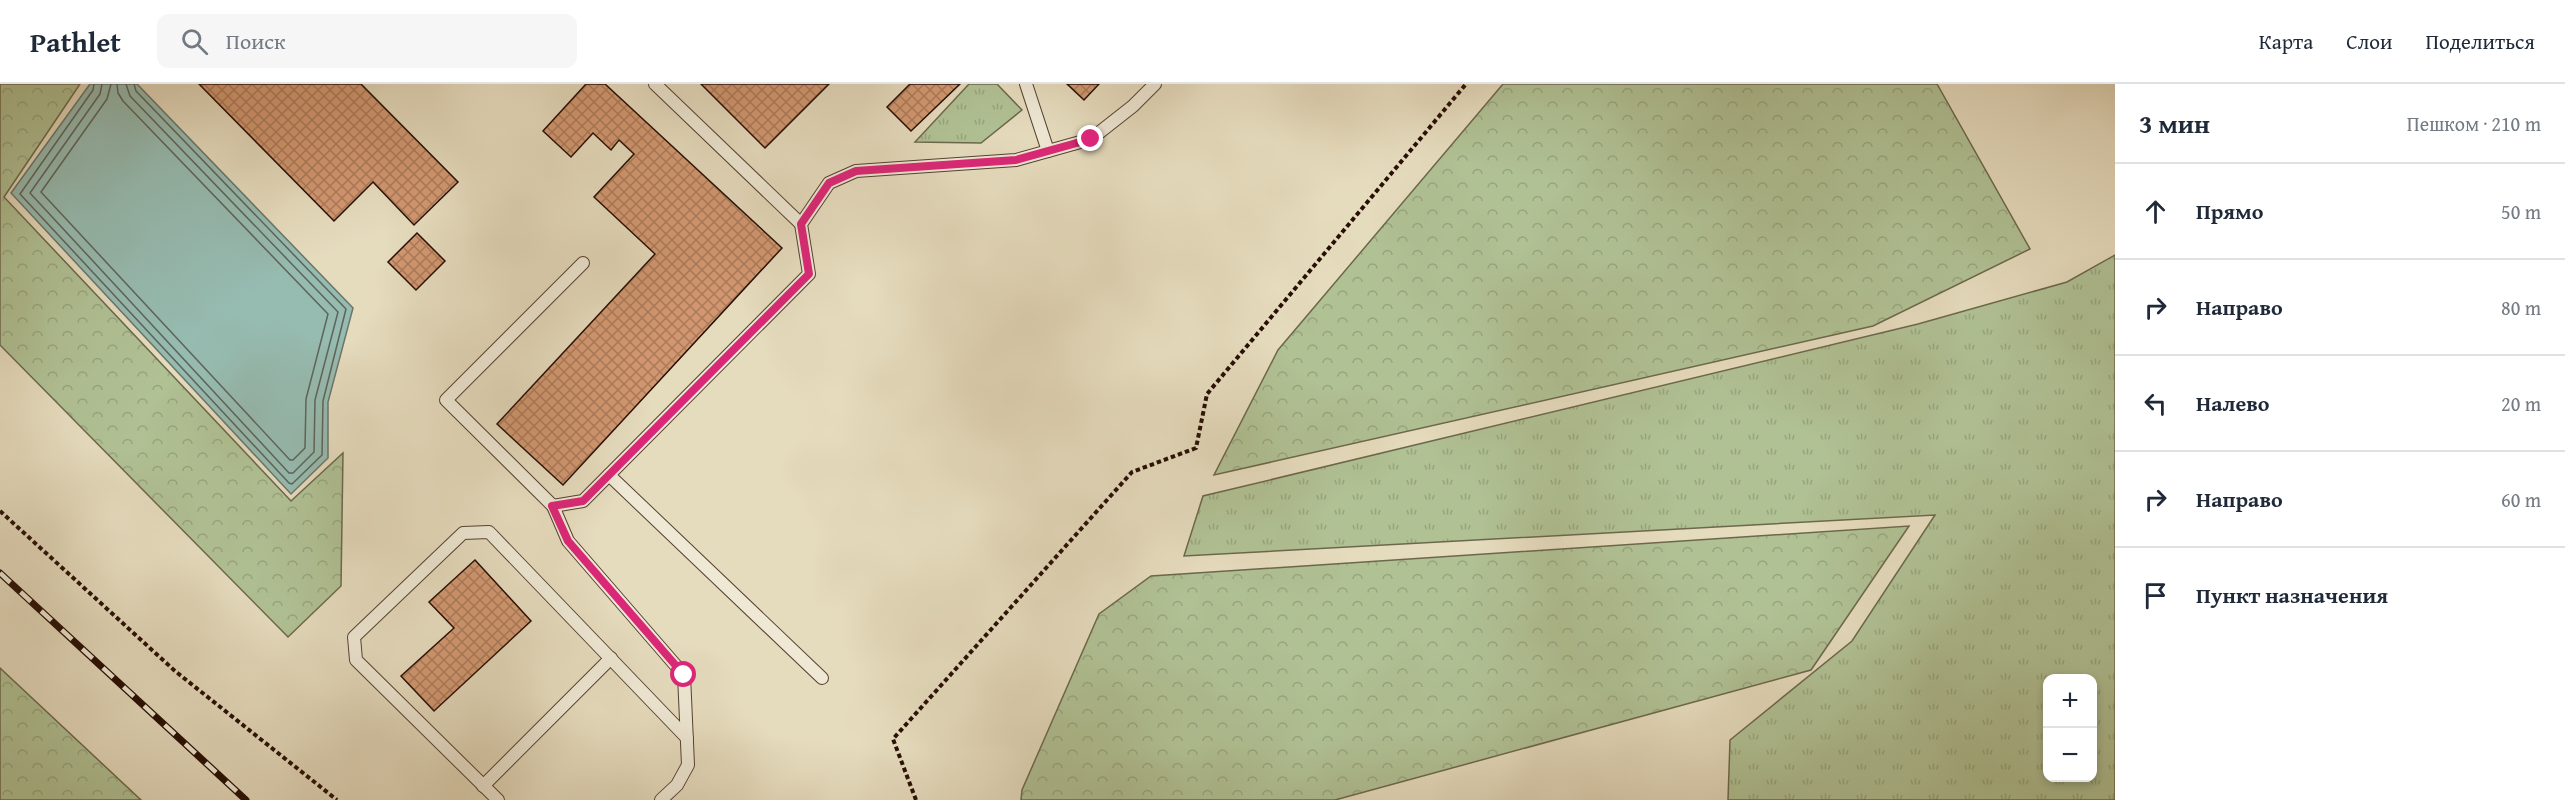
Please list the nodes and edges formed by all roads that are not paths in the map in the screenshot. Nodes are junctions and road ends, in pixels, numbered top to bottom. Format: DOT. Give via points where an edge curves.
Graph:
graph roads {
  1 [pos="655,84"];
  2 [pos="1026,84"];
  3 [pos="1155,84"];
  4 [pos="1048,151"];
  5 [pos="801,224"];
  6 [pos="583,263"];
  7 [pos="609,475"];
  8 [pos="552,506"];
  9 [pos="610,658"];
  10 [pos="822,678"];
  11 [pos="687,738"];
  12 [pos="483,786"];
  13 [pos="498,800"];
  14 [pos="661,800"];
  1 -- 5 [label="lane"];
  2 -- 4 [label="lane"];
  3 -- 4 [label="lane" via="1091,139"];
  4 -- 5 [label="lane" via="1016,160 856,171 829,183"];
  5 -- 7 [label="lane" via="809,274"];
  6 -- 8 [label="lane" via="446,400"];
  7 -- 8 [label="lane" via="583,501"];
  7 -- 10 [label="lane"];
  8 -- 11 [label="lane" via="568,541 684,675"];
  9 -- 11 [label="lane"];
  9 -- 12 [label="lane"];
  9 -- 12 [label="lane" via="489,532 463,533 354,637 356,660"];
  11 -- 14 [label="lane" via="688,765 677,785"];
  12 -- 13 [label="lane"];
}
